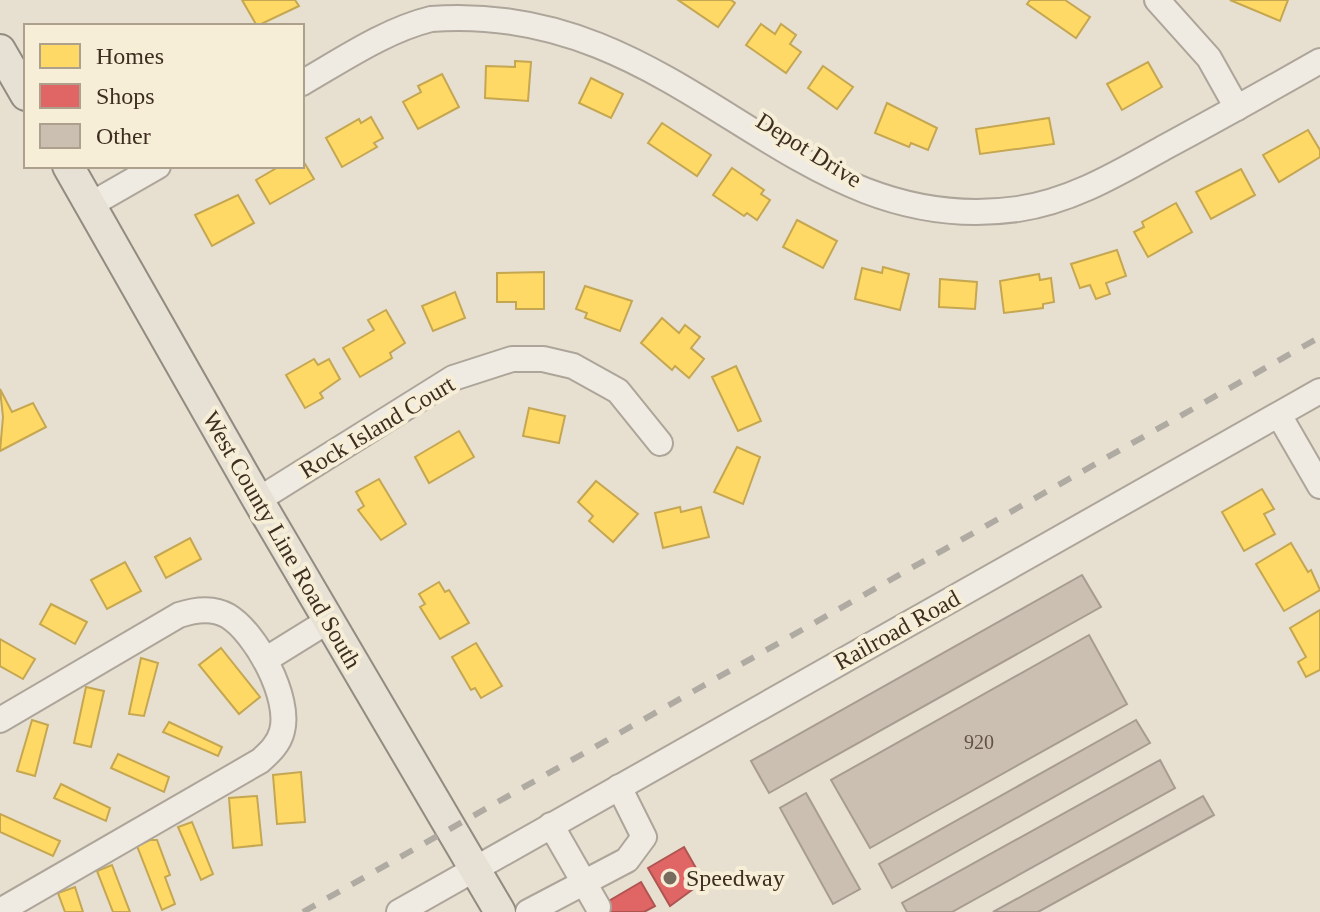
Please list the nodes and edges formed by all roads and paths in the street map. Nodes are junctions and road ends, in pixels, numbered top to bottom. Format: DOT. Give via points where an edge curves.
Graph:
graph roads {
  1 [pos="1157,0"];
  2 [pos="0,50"];
  3 [pos="1320,61"];
  4 [pos="304,82"];
  5 [pos="24,92"];
  6 [pos="1237,108"];
  7 [pos="69,168"];
  8 [pos="155,168"];
  9 [pos="90,205"];
  10 [pos="1320,391"];
  11 [pos="1279,415"];
  12 [pos="660,443"];
  13 [pos="1320,486"];
  14 [pos="258,500"];
  15 [pos="328,621"];
  16 [pos="265,660"];
  17 [pos="0,720"];
  18 [pos="619,787"];
  19 [pos="551,825"];
  20 [pos="475,869"];
  21 [pos="584,883"];
  22 [pos="598,907"];
  23 [pos="0,911"];
  24 [pos="399,912"];
  25 [pos="500,912"];
  26 [pos="528,912"];
  1 -- 6 [label="street" via="1209,58"];
  2 -- 5 [label="main road"];
  3 -- 6 [label="street, Depot Drive"];
  4 -- 6 [label="street, Depot Drive" via="428,19 478,9 582,18 660,52 851,180 899,199 969,212 1019,209 1089,190"];
  7 -- 9 [label="main road, West County Line Road South"];
  8 -- 9 [label="street"];
  9 -- 14 [label="main road, West County Line Road South"];
  10 -- 11 [label="street, Railroad Road"];
  11 -- 13 [label="street"];
  11 -- 18 [label="street, Railroad Road"];
  12 -- 14 [label="street, Rock Island Court" via="618,391 573,366 512,359 453,378"];
  14 -- 15 [label="main road, West County Line Road South"];
  15 -- 16 [label="street"];
  15 -- 20 [label="main road, West County Line Road South"];
  16 -- 17 [label="street" via="226,614 194,611"];
  16 -- 23 [label="street" via="283,712 274,748 260,761"];
  18 -- 19 [label="street, Railroad Road"];
  18 -- 21 [label="street" via="644,837 627,860"];
  19 -- 20 [label="street, Railroad Road"];
  19 -- 21 [label="street"];
  20 -- 24 [label="street, Railroad Road"];
  20 -- 25 [label="main road, West County Line Road South"];
  21 -- 22 [label="street"];
  21 -- 26 [label="street"];
}
